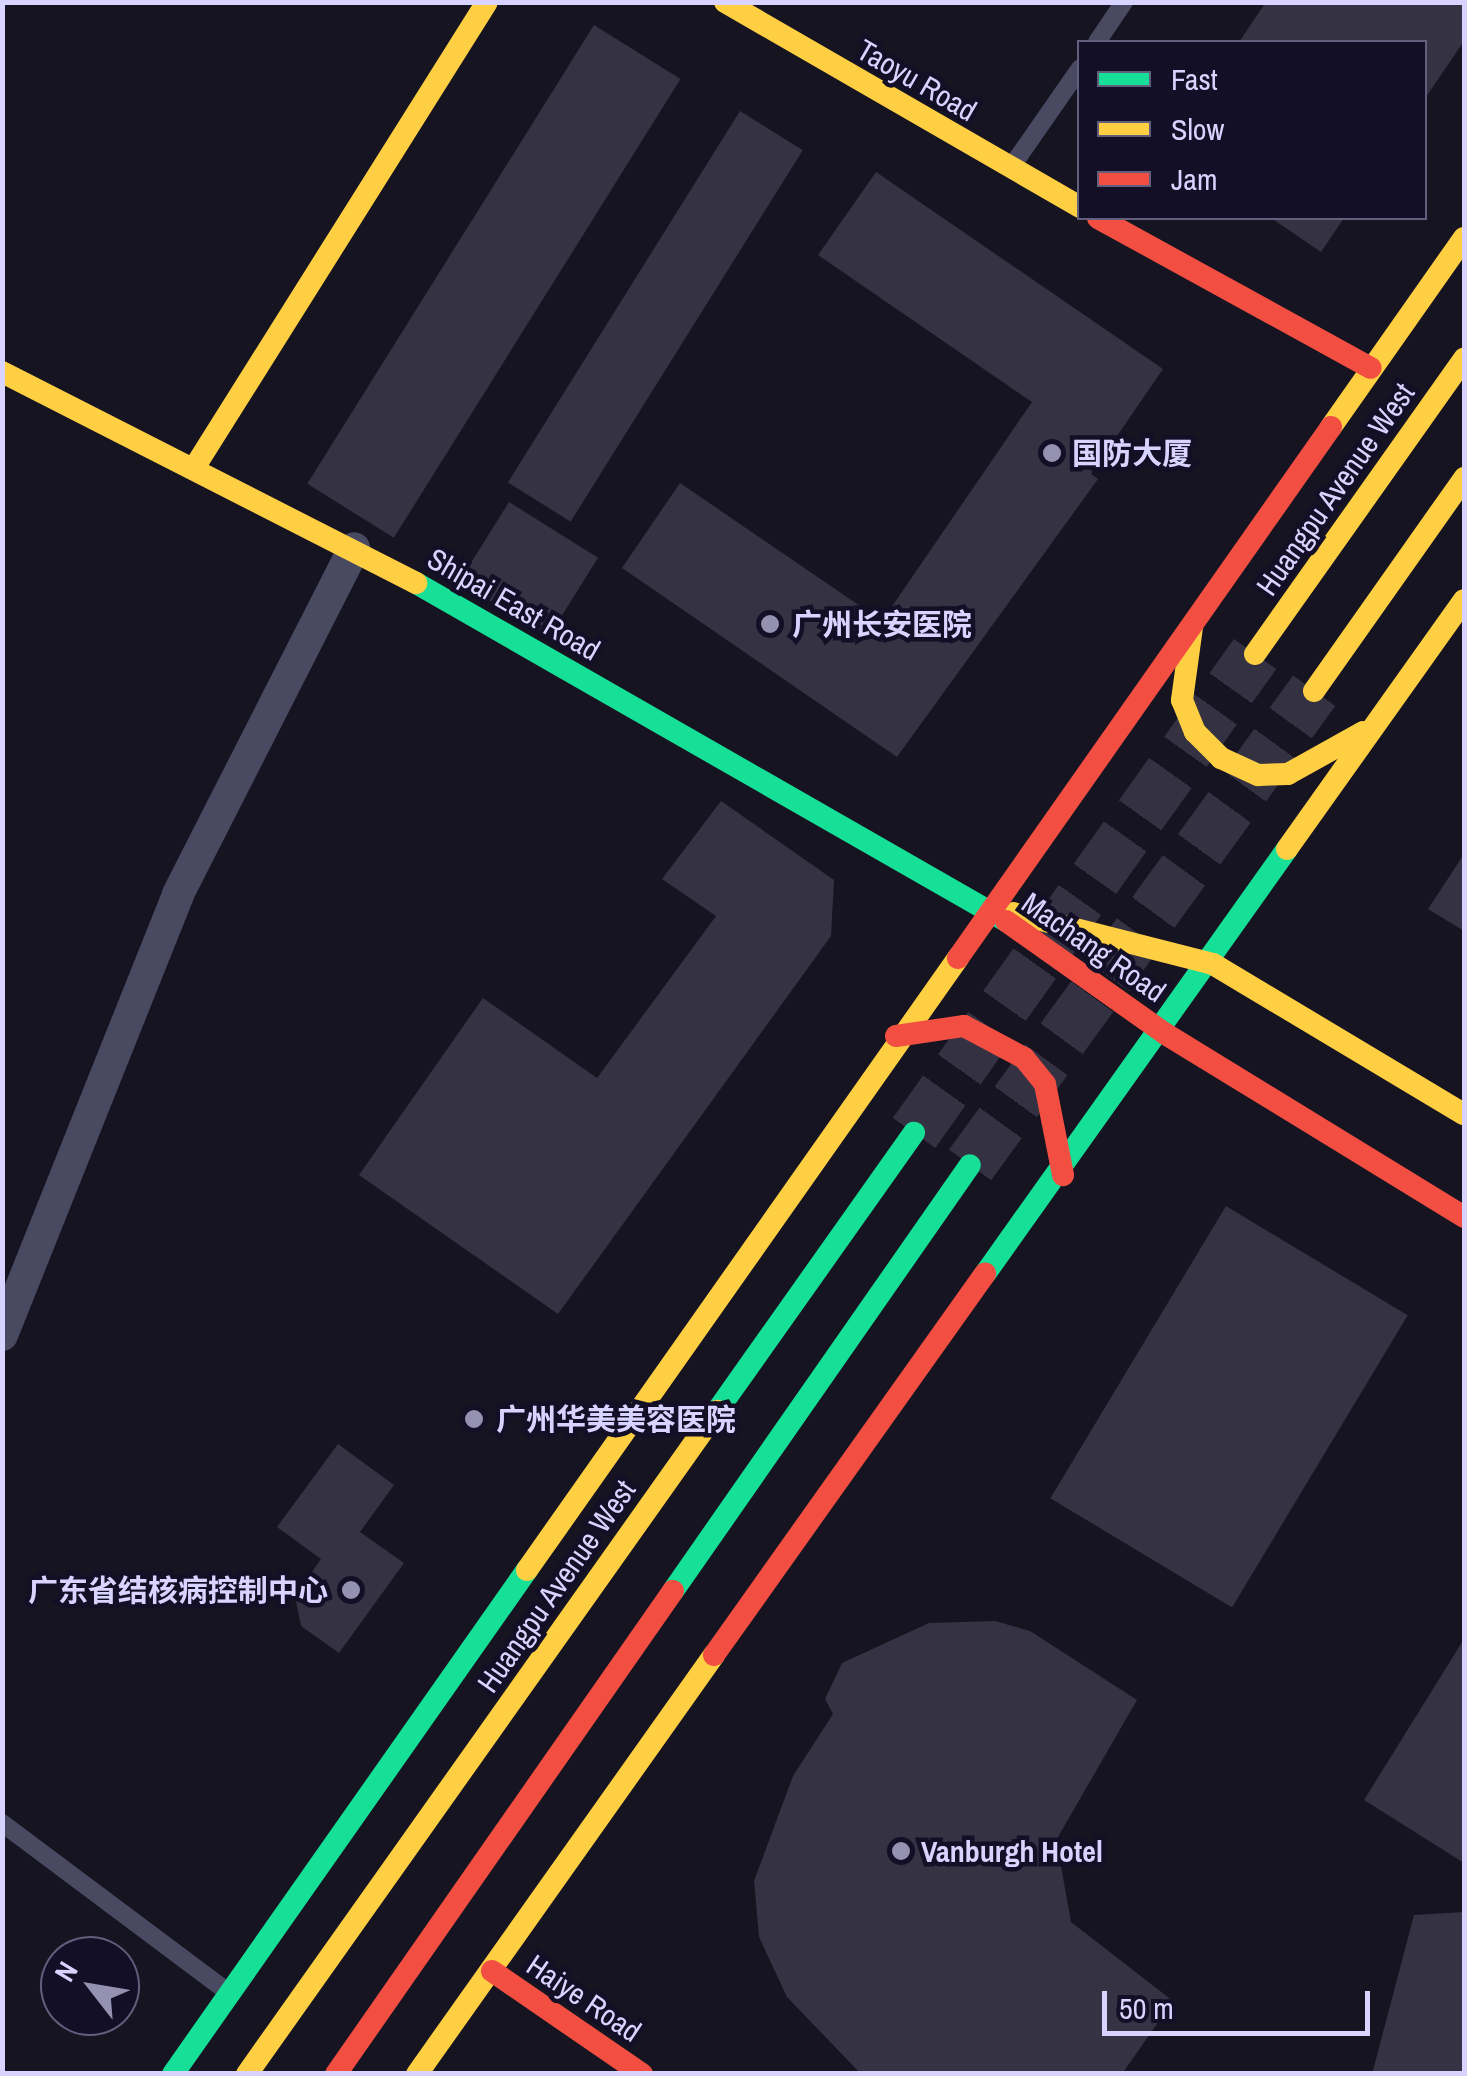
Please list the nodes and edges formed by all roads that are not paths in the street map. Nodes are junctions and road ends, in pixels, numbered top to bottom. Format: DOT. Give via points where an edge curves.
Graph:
graph roads {
  1 [pos="488,2"];
  2 [pos="725,2"];
  3 [pos="1124,2"];
  4 [pos="1098,40"];
  5 [pos="1077,72"];
  6 [pos="1010,169"];
  7 [pos="1077,205"];
  8 [pos="1102,220"];
  9 [pos="1464,238"];
  10 [pos="1464,359"];
  11 [pos="1371,368"];
  12 [pos="2,372"];
  13 [pos="194,468"];
  14 [pos="1464,478"];
  15 [pos="354,548"];
  16 [pos="1464,600"];
  17 [pos="1198,610"];
  18 [pos="1255,654"];
  19 [pos="1314,690"];
  20 [pos="1382,719"];
  21 [pos="986,906"];
  22 [pos="1214,964"];
  23 [pos="1164,1033"];
  24 [pos="896,1036"];
  25 [pos="1464,1114"];
  26 [pos="914,1134"];
  27 [pos="970,1164"];
  28 [pos="1063,1175"];
  29 [pos="1464,1217"];
  30 [pos="2,1335"];
  31 [pos="2,1823"];
  32 [pos="492,1971"];
  33 [pos="228,1992"];
  34 [pos="173,2074"];
  35 [pos="246,2074"];
  36 [pos="336,2074"];
  37 [pos="417,2074"];
  38 [pos="642,2074"];
  1 -- 13 [label="main road"];
  2 -- 6 [label="main road, Taoyu Road"];
  3 -- 4 [label="lane"];
  5 -- 6 [label="lane"];
  6 -- 7 [label="main road, Taoyu Road"];
  8 -- 11 [label="main road"];
  9 -- 11 [label="main road"];
  10 -- 18 [label="main road, Huangpu Avenue West"];
  11 -- 17 [label="main road"];
  12 -- 13 [label="main road, Shipai East Road"];
  13 -- 15 [label="main road, Shipai East Road"];
  14 -- 19 [label="main road"];
  15 -- 21 [label="main road, Shipai East Road"];
  15 -- 30 [label="street" via="178,894"];
  16 -- 20 [label="main road"];
  17 -- 20 [label="main road" via="1182,700 1195,732 1221,758 1258,776 1288,774"];
  17 -- 21 [label="main road"];
  20 -- 22 [label="main road"];
  21 -- 22 [label="main road, Machang Road"];
  21 -- 23 [label="main road, Machang Road"];
  21 -- 24 [label="main road"];
  22 -- 23 [label="main road"];
  22 -- 25 [label="main road, Machang Road"];
  23 -- 28 [label="main road"];
  23 -- 29 [label="main road, Machang Road"];
  24 -- 28 [label="main road" via="964,1026 1024,1058 1045,1084"];
  24 -- 33 [label="main road"];
  26 -- 35 [label="main road, Huangpu Avenue West"];
  27 -- 36 [label="main road"];
  28 -- 32 [label="main road"];
  31 -- 33 [label="lane"];
  32 -- 37 [label="main road"];
  32 -- 38 [label="main road, Haiye Road"];
  33 -- 34 [label="main road"];
}
